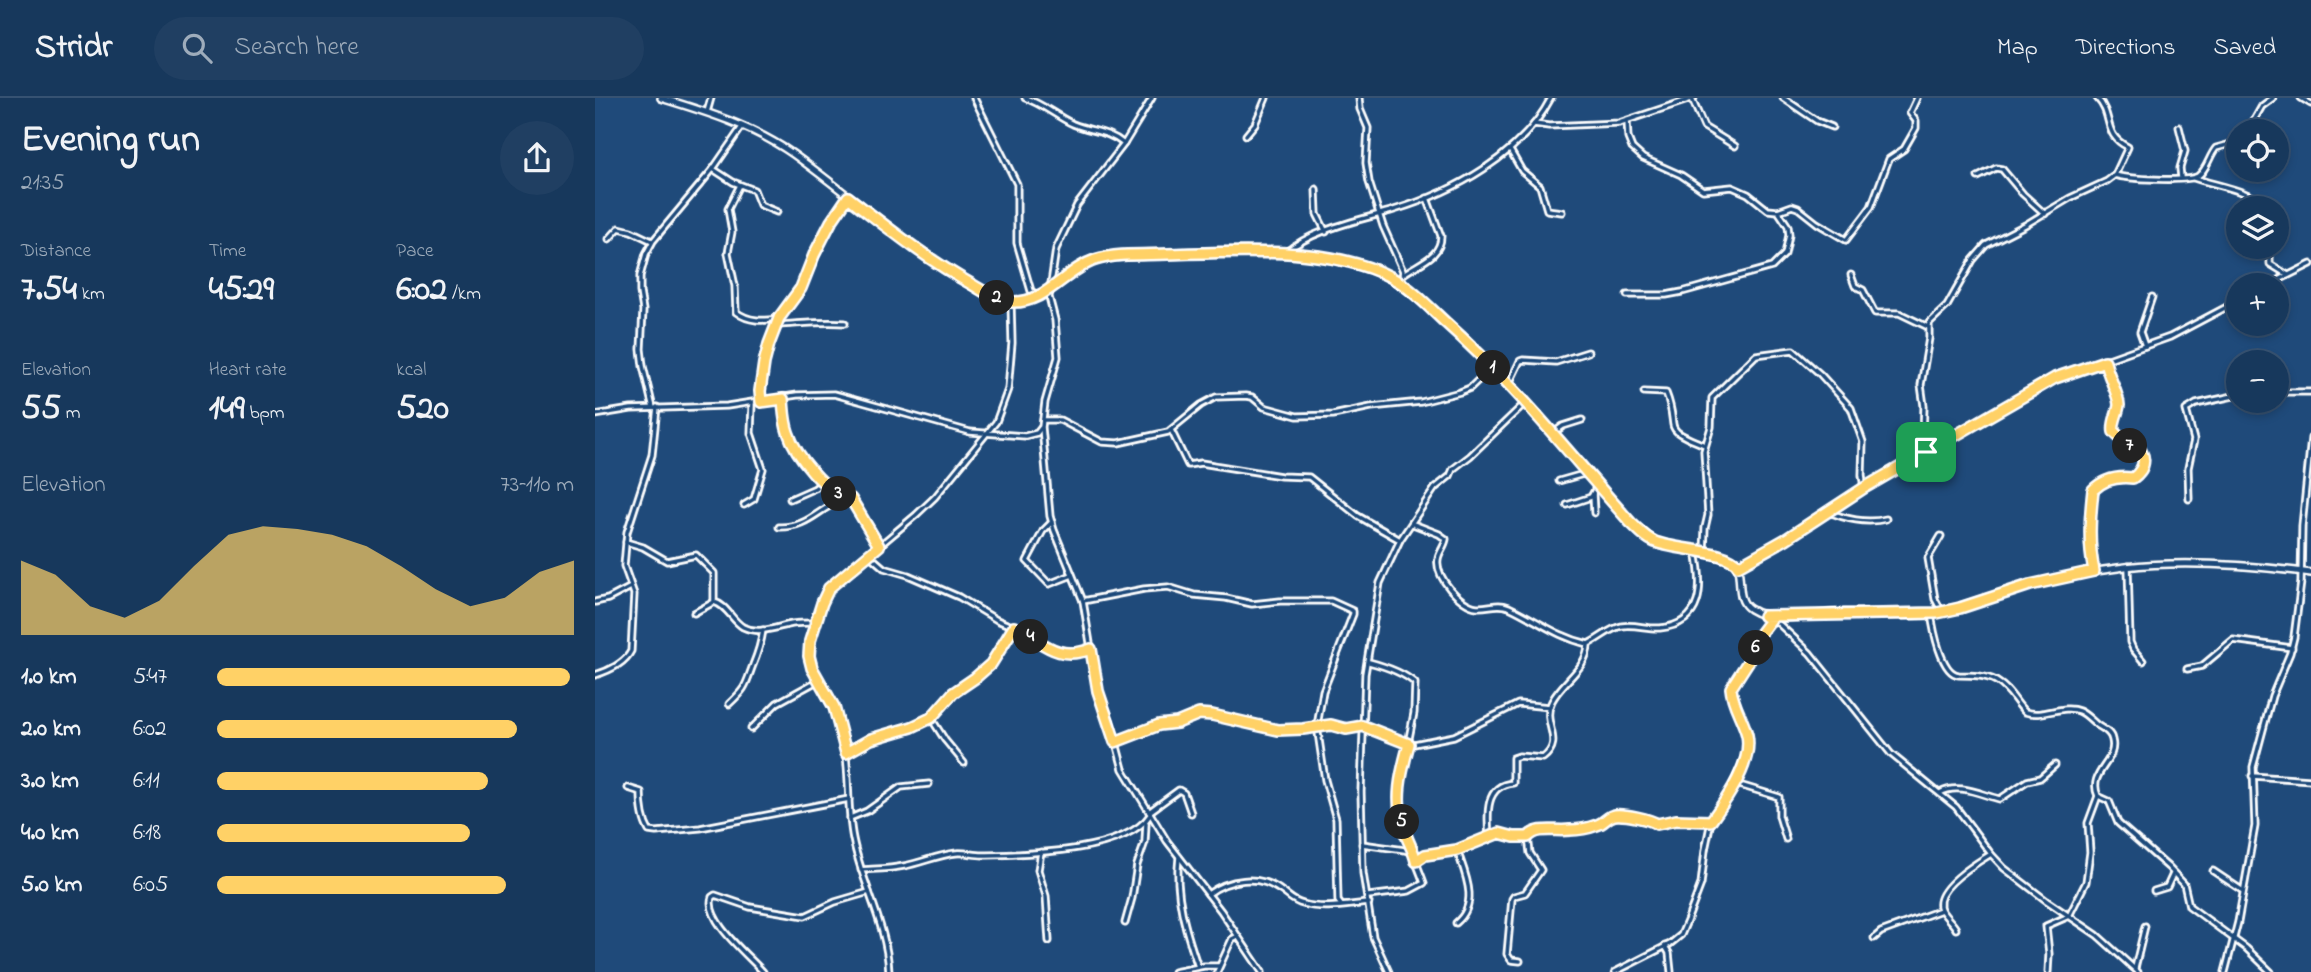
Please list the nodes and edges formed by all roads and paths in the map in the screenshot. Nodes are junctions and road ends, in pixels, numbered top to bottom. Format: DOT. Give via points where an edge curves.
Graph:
graph roads {
  1 [pos="661,98"];
  2 [pos="711,98"];
  3 [pos="974,98"];
  4 [pos="1025,98"];
  5 [pos="1152,98"];
  6 [pos="1266,98"];
  7 [pos="1359,98"];
  8 [pos="1551,98"];
  9 [pos="1783,98"];
  10 [pos="1917,98"];
  11 [pos="2097,98"];
  12 [pos="2273,98"];
  13 [pos="2301,98"];
  14 [pos="1693,99"];
  15 [pos="2311,104"];
  16 [pos="707,112"];
  17 [pos="2255,119"];
  18 [pos="1627,121"];
  19 [pos="1534,124"];
  20 [pos="743,126"];
  21 [pos="1832,127"];
  22 [pos="2179,127"];
  23 [pos="1246,135"];
  24 [pos="1124,144"];
  25 [pos="2226,145"];
  26 [pos="1735,146"];
  27 [pos="1510,150"];
  28 [pos="713,169"];
  29 [pos="2115,175"];
  30 [pos="1978,177"];
  31 [pos="2181,178"];
  32 [pos="2193,178"];
  33 [pos="740,185"];
  34 [pos="1315,189"];
  35 [pos="2246,195"];
  36 [pos="848,197"];
  37 [pos="1427,198"];
  38 [pos="1778,211"];
  39 [pos="777,212"];
  40 [pos="1562,212"];
  41 [pos="1378,214"];
  42 [pos="2045,214"];
  43 [pos="1326,232"];
  44 [pos="610,239"];
  45 [pos="653,241"];
  46 [pos="1284,254"];
  47 [pos="2270,259"];
  48 [pos="2311,264"];
  49 [pos="2285,273"];
  50 [pos="1403,275"];
  51 [pos="1851,275"];
  52 [pos="2289,275"];
  53 [pos="1401,283"];
  54 [pos="1049,290"];
  55 [pos="1627,295"];
  56 [pos="1038,296"];
  57 [pos="2152,297"];
  58 [pos="1011,302"];
  59 [pos="2226,308"];
  60 [pos="779,318"];
  61 [pos="845,323"];
  62 [pos="777,325"];
  63 [pos="1928,327"];
  64 [pos="2145,346"];
  65 [pos="1588,352"];
  66 [pos="2105,361"];
  67 [pos="1492,367"];
  68 [pos="1509,384"];
  69 [pos="2289,392"];
  70 [pos="2311,392"];
  71 [pos="1644,393"];
  72 [pos="2226,398"];
  73 [pos="783,399"];
  74 [pos="761,402"];
  75 [pos="1525,403"];
  76 [pos="752,404"];
  77 [pos="655,407"];
  78 [pos="595,415"];
  79 [pos="1043,420"];
  80 [pos="1582,420"];
  81 [pos="1042,427"];
  82 [pos="1171,430"];
  83 [pos="989,432"];
  84 [pos="1552,434"];
  85 [pos="2311,438"];
  86 [pos="1705,445"];
  87 [pos="1926,452"];
  88 [pos="1587,473"];
  89 [pos="1559,481"];
  90 [pos="823,482"];
  91 [pos="1597,485"];
  92 [pos="1864,488"];
  93 [pos="1593,494"];
  94 [pos="843,498"];
  95 [pos="790,499"];
  96 [pos="2189,499"];
  97 [pos="744,505"];
  98 [pos="1567,505"];
  99 [pos="1827,511"];
  100 [pos="1594,513"];
  101 [pos="1886,519"];
  102 [pos="1052,522"];
  103 [pos="1413,524"];
  104 [pos="779,527"];
  105 [pos="1941,537"];
  106 [pos="1400,540"];
  107 [pos="626,542"];
  108 [pos="879,546"];
  109 [pos="1696,551"];
  110 [pos="1704,553"];
  111 [pos="869,555"];
  112 [pos="1738,566"];
  113 [pos="2127,566"];
  114 [pos="2094,571"];
  115 [pos="2302,572"];
  116 [pos="2311,573"];
  117 [pos="1072,575"];
  118 [pos="632,586"];
  119 [pos="1935,599"];
  120 [pos="1083,601"];
  121 [pos="595,602"];
  122 [pos="714,602"];
  123 [pos="1942,612"];
  124 [pos="694,613"];
  125 [pos="1932,613"];
  126 [pos="1764,616"];
  127 [pos="1771,619"];
  128 [pos="815,623"];
  129 [pos="1014,627"];
  130 [pos="763,630"];
  131 [pos="1588,644"];
  132 [pos="2292,648"];
  133 [pos="1091,649"];
  134 [pos="2143,661"];
  135 [pos="1368,662"];
  136 [pos="2187,669"];
  137 [pos="595,675"];
  138 [pos="819,680"];
  139 [pos="729,704"];
  140 [pos="1550,707"];
  141 [pos="931,718"];
  142 [pos="1317,726"];
  143 [pos="1363,726"];
  144 [pos="751,729"];
  145 [pos="1115,742"];
  146 [pos="1409,744"];
  147 [pos="846,753"];
  148 [pos="964,763"];
  149 [pos="2055,765"];
  150 [pos="2252,776"];
  151 [pos="2311,780"];
  152 [pos="929,784"];
  153 [pos="1735,784"];
  154 [pos="628,788"];
  155 [pos="1940,793"];
  156 [pos="2098,796"];
  157 [pos="849,799"];
  158 [pos="1150,813"];
  159 [pos="1191,813"];
  160 [pos="850,818"];
  161 [pos="1146,821"];
  162 [pos="1711,821"];
  163 [pos="1489,836"];
  164 [pos="1528,837"];
  165 [pos="1786,839"];
  166 [pos="1362,844"];
  167 [pos="1457,850"];
  168 [pos="1414,851"];
  169 [pos="1041,852"];
  170 [pos="1991,854"];
  171 [pos="1179,857"];
  172 [pos="1416,861"];
  173 [pos="861,870"];
  174 [pos="2213,871"];
  175 [pos="2173,873"];
  176 [pos="2154,891"];
  177 [pos="869,892"];
  178 [pos="2244,892"];
  179 [pos="1208,894"];
  180 [pos="1368,896"];
  181 [pos="1369,903"];
  182 [pos="1341,905"];
  183 [pos="1941,910"];
  184 [pos="2069,916"];
  185 [pos="1125,923"];
  186 [pos="1456,923"];
  187 [pos="2145,926"];
  188 [pos="1956,929"];
  189 [pos="1236,937"];
  190 [pos="1874,938"];
  191 [pos="2234,939"];
  192 [pos="1049,940"];
  193 [pos="1665,946"];
  194 [pos="1520,961"];
  195 [pos="1219,966"];
  196 [pos="1198,967"];
  197 [pos="2136,970"];
  198 [pos="763,972"];
  199 [pos="890,972"];
  200 [pos="1174,972"];
  201 [pos="1217,972"];
  202 [pos="1262,972"];
  203 [pos="1389,972"];
  204 [pos="1615,972"];
  205 [pos="1671,972"];
  206 [pos="2048,972"];
  207 [pos="2225,972"];
  208 [pos="2271,972"];
  1 -- 16 [label="main road"];
  2 -- 16 [label="street"];
  3 -- 56 [label="street" via="1017,184 1017,243 1031,291"];
  4 -- 24 [label="street"];
  5 -- 24 [label="street"];
  6 -- 23 [label="street"];
  7 -- 41 [label="street" via="1368,128 1367,174"];
  8 -- 19 [label="street"];
  9 -- 21 [label="street"];
  10 -- 38 [label="street" via="1910,113 1916,128 1904,149 1889,158 1875,201 1849,239 1843,240 1798,208"];
  11 -- 29 [label="street" via="2115,140 2128,147"];
  12 -- 17 [label="street"];
  13 -- 15 [label="street"];
  14 -- 18 [label="street"];
  14 -- 26 [label="street" via="1704,127"];
  16 -- 20 [label="main road"];
  18 -- 19 [label="street"];
  18 -- 38 [label="street" via="1632,148 1643,158 1703,190 1732,187 1767,210"];
  19 -- 27 [label="street"];
  20 -- 28 [label="street"];
  20 -- 36 [label="main road" via="766,136"];
  22 -- 31 [label="street" via="2185,151"];
  24 -- 54 [label="street" via="1065,227"];
  25 -- 32 [label="street" via="2216,148"];
  27 -- 37 [label="street"];
  27 -- 40 [label="street" via="1522,171 1540,186 1547,210"];
  28 -- 33 [label="street"];
  28 -- 45 [label="street"];
  29 -- 31 [label="street" via="2127,180"];
  29 -- 42 [label="street"];
  30 -- 42 [label="street" via="2002,169"];
  31 -- 32 [label="street"];
  32 -- 35 [label="street"];
  33 -- 39 [label="street" via="754,190 760,205"];
  33 -- 60 [label="street" via="728,209 732,232 728,261 736,312 758,320"];
  34 -- 43 [label="street" via="1317,214"];
  36 -- 58 [label="main road" via="924,255 992,296"];
  36 -- 60 [label="street" via="831,222 801,288"];
  37 -- 41 [label="street"];
  37 -- 50 [label="street" via="1441,242 1429,258"];
  38 -- 55 [label="street" via="1789,235 1785,254 1772,267 1682,292"];
  41 -- 43 [label="street"];
  41 -- 50 [label="street"];
  42 -- 63 [label="street" via="1986,245"];
  43 -- 46 [label="street"];
  44 -- 45 [label="street" via="619,228"];
  45 -- 77 [label="street" via="642,267 640,292 642,358"];
  46 -- 53 [label="main road" via="1345,262"];
  46 -- 54 [label="main road" via="1106,258 1079,268"];
  47 -- 49 [label="street" via="2270,264"];
  48 -- 52 [label="street"];
  50 -- 53 [label="street"];
  51 -- 63 [label="street" via="1875,313 1899,313"];
  53 -- 67 [label="main road"];
  54 -- 56 [label="main road"];
  54 -- 79 [label="street" via="1058,357"];
  56 -- 58 [label="main road"];
  57 -- 64 [label="street" via="2140,332"];
  58 -- 83 [label="street" via="1008,389"];
  59 -- 64 [label="street"];
  60 -- 62 [label="street"];
  61 -- 62 [label="street"];
  62 -- 74 [label="street" via="761,377"];
  63 -- 87 [label="street" via="1921,385"];
  64 -- 66 [label="street"];
  65 -- 68 [label="street" via="1556,362 1523,360"];
  66 -- 87 [label="street" via="2055,378"];
  66 -- 114 [label="street" via="2119,404 2114,432 2144,458 2133,478 2106,480 2093,490 2089,542"];
  67 -- 68 [label="main road"];
  67 -- 82 [label="street" via="1460,392 1333,415 1297,416 1264,407 1246,396 1216,397"];
  68 -- 75 [label="main road"];
  69 -- 70 [label="street"];
  71 -- 86 [label="street" via="1666,393 1674,430"];
  72 -- 96 [label="street" via="2186,410 2194,440 2188,468"];
  73 -- 74 [label="street"];
  73 -- 83 [label="street" via="834,394 969,432"];
  73 -- 90 [label="street" via="788,434"];
  74 -- 76 [label="street"];
  75 -- 84 [label="main road"];
  75 -- 103 [label="street" via="1435,488"];
  76 -- 77 [label="street"];
  76 -- 97 [label="street" via="751,433 763,469 754,499"];
  77 -- 78 [label="street"];
  77 -- 107 [label="street" via="652,455"];
  79 -- 81 [label="street"];
  79 -- 82 [label="street" via="1060,420 1110,443"];
  80 -- 84 [label="street"];
  81 -- 83 [label="street" via="1033,435"];
  81 -- 102 [label="street"];
  82 -- 106 [label="street" via="1188,465 1309,477 1358,516"];
  83 -- 108 [label="street" via="935,497"];
  84 -- 88 [label="main road"];
  85 -- 115 [label="street"];
  86 -- 92 [label="street" via="1714,393 1756,355 1793,350 1851,408 1863,442"];
  86 -- 110 [label="street" via="1709,515"];
  87 -- 92 [label="street"];
  88 -- 89 [label="street"];
  88 -- 91 [label="main road"];
  90 -- 94 [label="street"];
  90 -- 95 [label="street"];
  91 -- 93 [label="street"];
  91 -- 109 [label="main road" via="1645,536"];
  92 -- 99 [label="street"];
  93 -- 98 [label="street"];
  93 -- 100 [label="street"];
  94 -- 104 [label="street" via="800,525"];
  94 -- 108 [label="street" via="852,501"];
  99 -- 101 [label="street" via="1868,522"];
  99 -- 112 [label="street"];
  102 -- 117 [label="street"];
  102 -- 117 [label="street" via="1027,561 1049,584"];
  103 -- 106 [label="street"];
  103 -- 131 [label="street" via="1446,539 1438,569 1468,604 1501,603 1560,636"];
  105 -- 119 [label="street" via="1928,558"];
  106 -- 135 [label="street" via="1380,583"];
  107 -- 118 [label="street" via="624,566"];
  107 -- 122 [label="street" via="667,561 697,555 714,573"];
  108 -- 111 [label="street"];
  109 -- 110 [label="main road"];
  109 -- 131 [label="street" via="1699,596 1688,618 1658,628 1620,626"];
  110 -- 112 [label="main road" via="1729,558"];
  111 -- 128 [label="street" via="829,588"];
  111 -- 129 [label="street" via="884,568 943,589"];
  112 -- 126 [label="main road" via="1742,599"];
  113 -- 114 [label="main road"];
  113 -- 115 [label="main road"];
  113 -- 134 [label="street" via="2130,642"];
  114 -- 123 [label="main road"];
  115 -- 116 [label="main road"];
  115 -- 132 [label="street"];
  117 -- 120 [label="street"];
  118 -- 121 [label="street"];
  118 -- 137 [label="street" via="630,654"];
  119 -- 123 [label="street"];
  119 -- 125 [label="street"];
  120 -- 133 [label="street"];
  120 -- 142 [label="street" via="1168,587 1252,604 1323,600 1347,607 1353,614 1323,691"];
  122 -- 124 [label="street"];
  122 -- 130 [label="street" via="743,626"];
  123 -- 125 [label="main road"];
  125 -- 126 [label="main road"];
  125 -- 156 [label="street" via="1939,650 1956,675 1997,681 2025,712 2039,716 2075,710 2108,733 2113,749 2094,784"];
  126 -- 127 [label="street"];
  127 -- 153 [label="street" via="1731,688 1748,744"];
  127 -- 155 [label="street" via="1810,653 1891,754"];
  128 -- 130 [label="street"];
  128 -- 138 [label="street" via="809,656"];
  129 -- 133 [label="street" via="1048,648 1071,653"];
  129 -- 141 [label="street" via="991,664 953,693"];
  130 -- 139 [label="street" via="749,682"];
  131 -- 140 [label="street" via="1586,657"];
  132 -- 136 [label="street" via="2233,640 2202,666"];
  132 -- 150 [label="street" via="2272,696"];
  133 -- 145 [label="street" via="1098,691"];
  135 -- 143 [label="street"];
  135 -- 146 [label="street" via="1414,681"];
  138 -- 144 [label="street" via="777,703"];
  138 -- 147 [label="street" via="834,707"];
  140 -- 146 [label="street" via="1518,704 1454,736"];
  140 -- 163 [label="street" via="1552,750 1543,758 1513,758 1513,783 1495,788 1492,796"];
  141 -- 147 [label="street"];
  141 -- 148 [label="street"];
  142 -- 143 [label="street"];
  142 -- 145 [label="street" via="1278,730 1199,714"];
  142 -- 182 [label="street" via="1335,811"];
  143 -- 146 [label="street"];
  143 -- 166 [label="street"];
  145 -- 158 [label="street" via="1123,768"];
  146 -- 168 [label="street" via="1398,804"];
  147 -- 157 [label="street"];
  149 -- 155 [label="street" via="2000,799 1972,790"];
  150 -- 151 [label="street"];
  150 -- 178 [label="street" via="2255,826"];
  152 -- 160 [label="street" via="901,787"];
  153 -- 162 [label="street"];
  153 -- 165 [label="street" via="1779,797"];
  154 -- 157 [label="street" via="641,792 647,828 656,832"];
  155 -- 170 [label="street"];
  156 -- 175 [label="street" via="2109,802 2118,823"];
  156 -- 184 [label="street" via="2088,823 2087,881"];
  157 -- 160 [label="street"];
  158 -- 159 [label="street" via="1179,790"];
  158 -- 161 [label="street"];
  158 -- 171 [label="street"];
  160 -- 173 [label="street"];
  161 -- 169 [label="street" via="1111,841"];
  161 -- 185 [label="street"];
  162 -- 164 [label="street" via="1657,824 1616,815 1600,824 1569,831 1546,830"];
  162 -- 193 [label="street" via="1696,899 1681,934"];
  163 -- 164 [label="street"];
  163 -- 167 [label="street"];
  164 -- 194 [label="street" via="1530,853 1541,870 1525,893 1512,899 1507,954"];
  166 -- 168 [label="street"];
  166 -- 180 [label="street"];
  167 -- 172 [label="street"];
  167 -- 186 [label="street" via="1469,899 1468,909"];
  168 -- 172 [label="street"];
  169 -- 173 [label="street" via="960,852 906,866"];
  169 -- 192 [label="street" via="1038,870 1047,901"];
  170 -- 183 [label="street" via="1947,887"];
  170 -- 184 [label="street"];
  171 -- 179 [label="street"];
  171 -- 196 [label="street" via="1184,922"];
  172 -- 180 [label="street" via="1424,883 1409,891"];
  173 -- 177 [label="street"];
  174 -- 178 [label="street"];
  175 -- 176 [label="street" via="2167,887"];
  175 -- 191 [label="street" via="2186,887 2189,906"];
  177 -- 198 [label="street" via="805,916 712,897 714,918"];
  177 -- 199 [label="street" via="884,935"];
  178 -- 191 [label="street"];
  179 -- 182 [label="street" via="1232,881 1255,881 1270,884 1297,903"];
  179 -- 189 [label="street"];
  180 -- 181 [label="street"];
  181 -- 182 [label="street"];
  181 -- 203 [label="street" via="1374,943"];
  183 -- 188 [label="street"];
  183 -- 190 [label="street"];
  184 -- 197 [label="street"];
  184 -- 206 [label="street" via="2046,926"];
  187 -- 197 [label="street"];
  189 -- 195 [label="street"];
  189 -- 202 [label="street"];
  191 -- 207 [label="street"];
  191 -- 208 [label="street"];
  193 -- 204 [label="street"];
  193 -- 205 [label="street"];
  195 -- 196 [label="street"];
  195 -- 201 [label="street"];
  196 -- 200 [label="street"];
}
